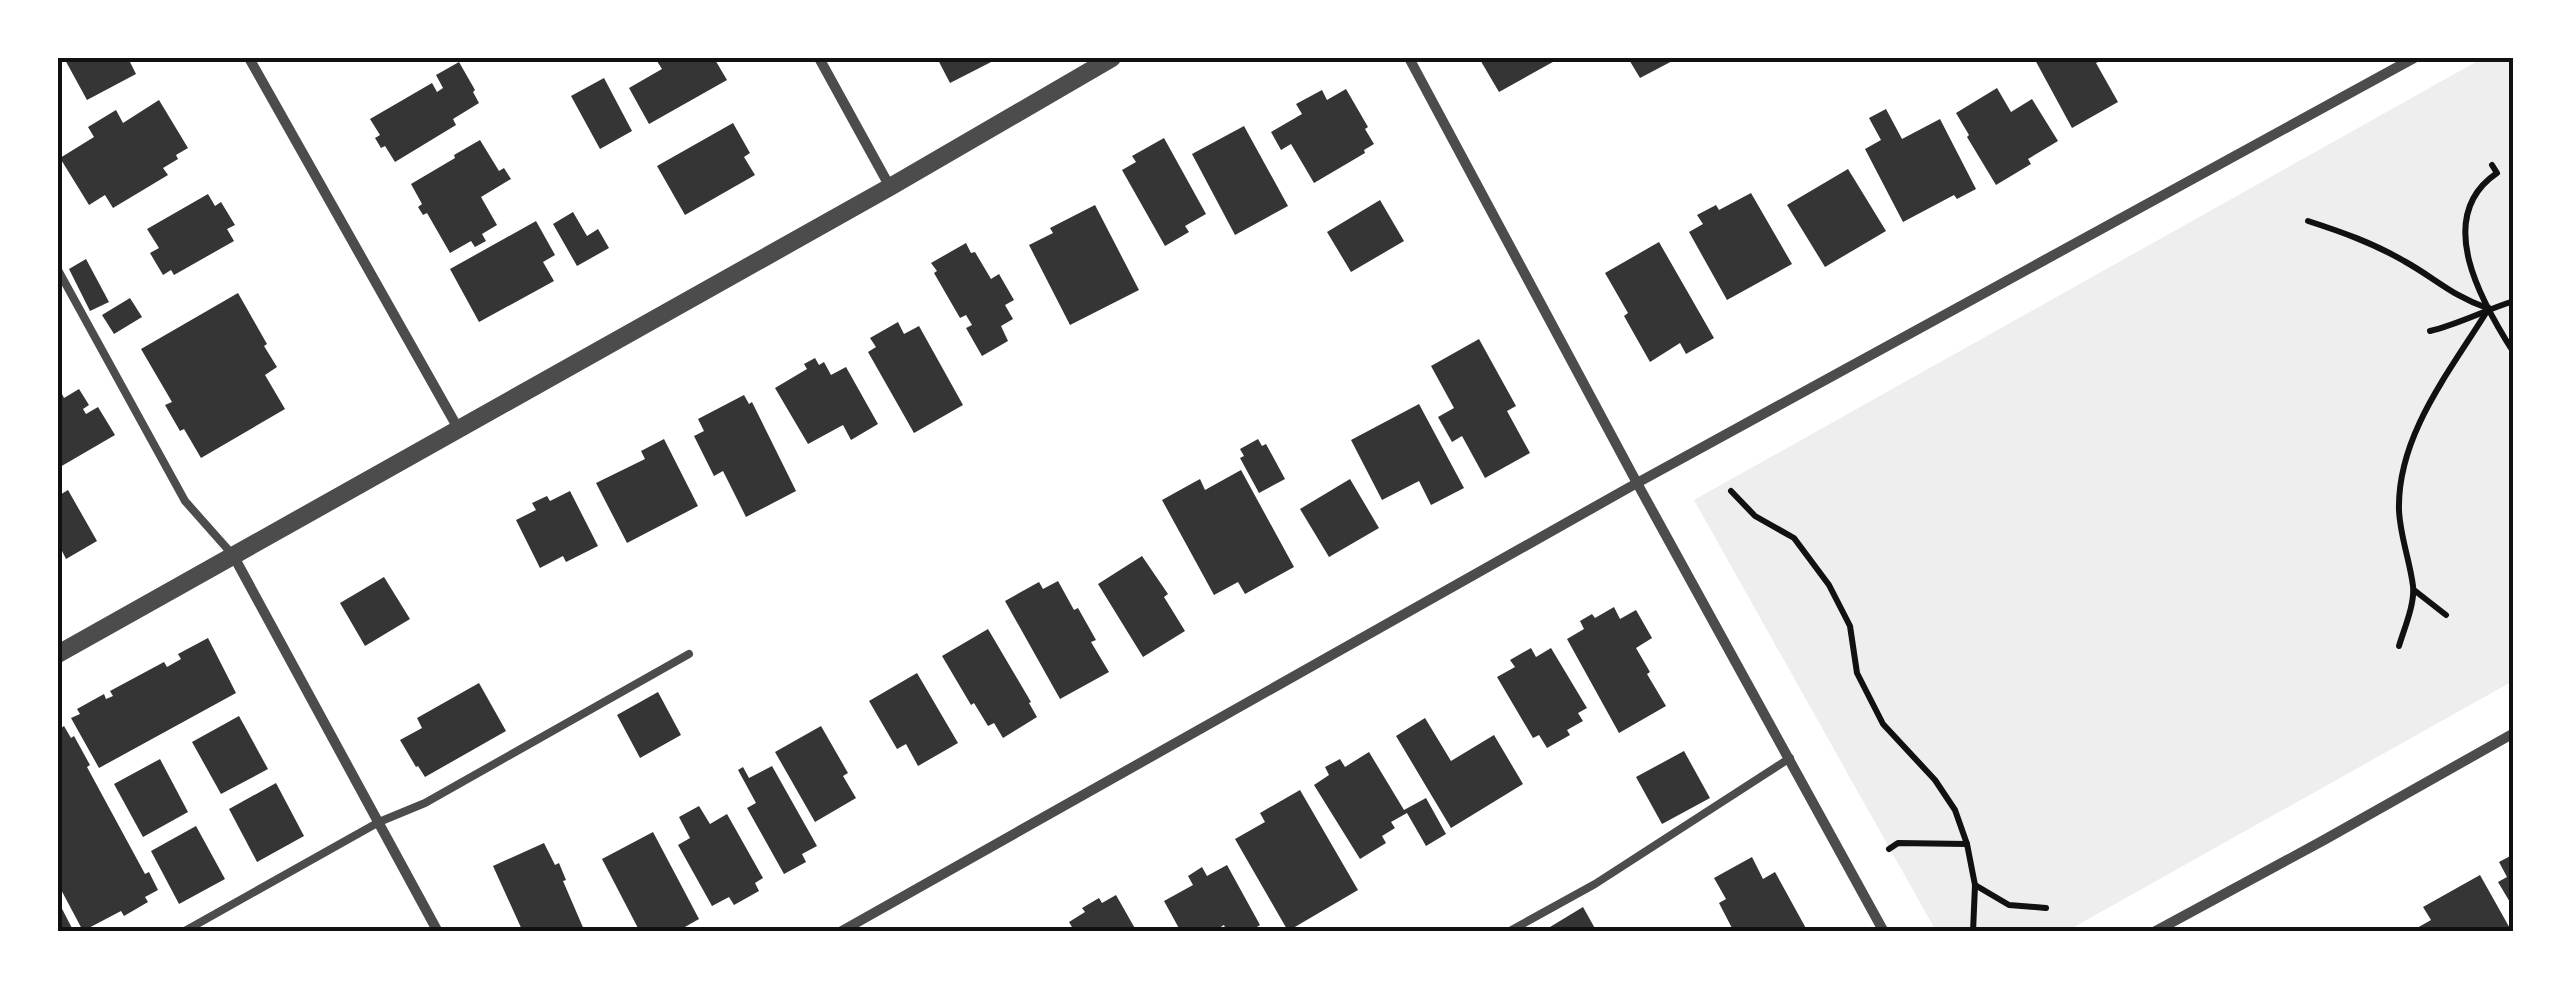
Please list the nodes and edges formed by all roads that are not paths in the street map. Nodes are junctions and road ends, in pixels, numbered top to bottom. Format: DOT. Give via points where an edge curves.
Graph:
graph roads {
  1 [pos="248,58"];
  2 [pos="818,58"];
  3 [pos="1112,58"];
  4 [pos="1409,58"];
  5 [pos="2414,58"];
  6 [pos="890,187"];
  7 [pos="58,270"];
  8 [pos="459,430"];
  9 [pos="1637,482"];
  10 [pos="232,554"];
  11 [pos="58,654"];
  12 [pos="689,654"];
  13 [pos="2514,734"];
  14 [pos="1790,758"];
  15 [pos="380,822"];
  16 [pos="183,932"];
  17 [pos="438,932"];
  18 [pos="840,932"];
  19 [pos="1508,932"];
  20 [pos="1884,932"];
  21 [pos="2154,932"];
  1 -- 8 [label="street"];
  2 -- 6 [label="street"];
  3 -- 6 [label="street"];
  4 -- 9 [label="street"];
  5 -- 9 [label="street"];
  6 -- 8 [label="street"];
  7 -- 10 [label="lane" via="184,501"];
  8 -- 10 [label="street"];
  9 -- 14 [label="street"];
  9 -- 18 [label="street"];
  10 -- 11 [label="street"];
  10 -- 15 [label="street"];
  12 -- 15 [label="lane" via="425,804"];
  13 -- 21 [label="street"];
  14 -- 19 [label="lane"];
  14 -- 20 [label="street"];
  15 -- 16 [label="lane"];
  15 -- 17 [label="street"];
}
